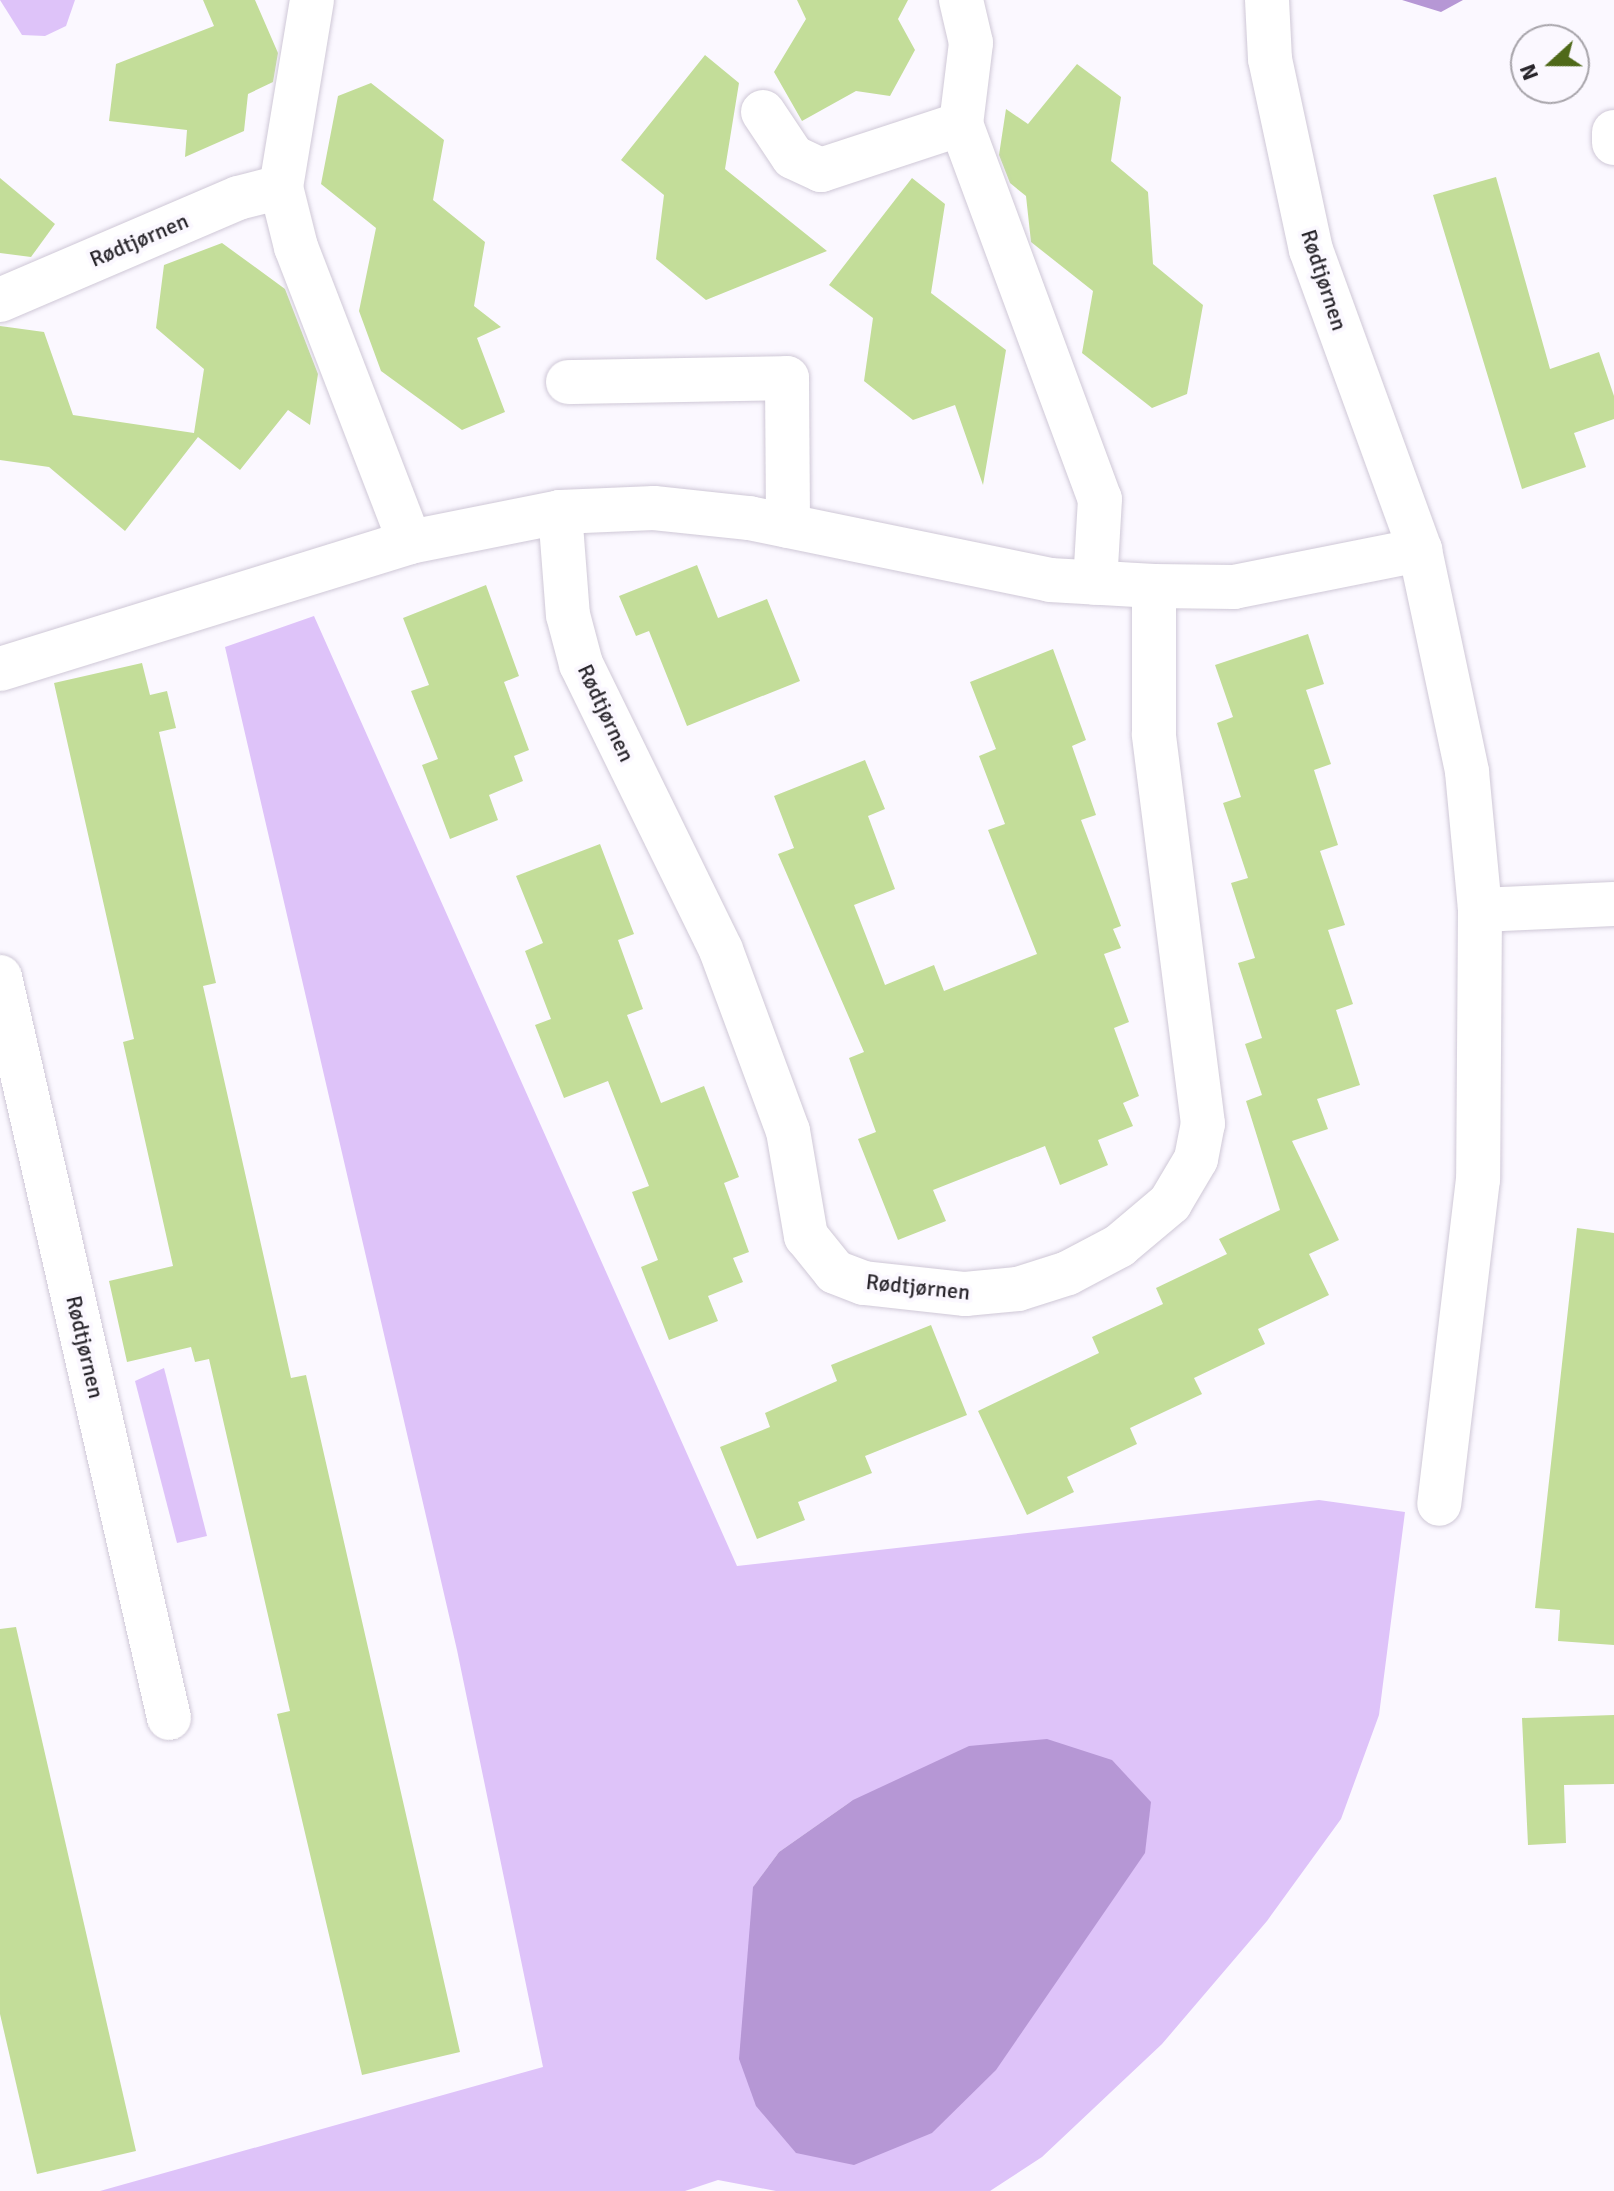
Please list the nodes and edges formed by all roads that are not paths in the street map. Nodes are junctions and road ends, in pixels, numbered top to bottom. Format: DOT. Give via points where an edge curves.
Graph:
graph roads {
  1 [pos="312,0"];
  2 [pos="961,0"];
  3 [pos="1267,0"];
  4 [pos="763,112"];
  5 [pos="961,124"];
  6 [pos="1614,132"];
  7 [pos="1614,143"];
  8 [pos="281,187"];
  9 [pos="0,300"];
  10 [pos="568,382"];
  11 [pos="560,512"];
  12 [pos="788,526"];
  13 [pos="410,542"];
  14 [pos="1420,550"];
  15 [pos="1095,583"];
  16 [pos="1154,586"];
  17 [pos="0,669"];
  18 [pos="1614,904"];
  19 [pos="1480,910"];
  20 [pos="0,977"];
  21 [pos="1439,1504"];
  22 [pos="169,1718"];
  1 -- 8 [label="street"];
  2 -- 5 [label="street" via="971,43"];
  3 -- 14 [label="street, Rødtjørnen" via="1270,59 1311,250"];
  4 -- 5 [label="street" via="793,157 821,170"];
  5 -- 15 [label="street" via="1100,499"];
  6 -- 7 [label="street"];
  8 -- 9 [label="street, Rødtjørnen" via="238,198"];
  8 -- 13 [label="street" via="296,247"];
  10 -- 12 [label="street" via="787,378"];
  11 -- 12 [label="street" via="654,508"];
  11 -- 13 [label="street"];
  11 -- 16 [label="street, Rødtjørnen" via="568,615 581,664 721,950 788,1131 806,1236 835,1272 864,1283 965,1294 1018,1289 1068,1273 1119,1246 1170,1203 1196,1159 1203,1124 1154,734"];
  12 -- 15 [label="street"];
  13 -- 17 [label="street"];
  14 -- 16 [label="street" via="1234,587"];
  14 -- 19 [label="street, Rødtjørnen" via="1467,772"];
  15 -- 16 [label="street"];
  18 -- 19 [label="street"];
  19 -- 21 [label="street, Rødtjørnen" via="1478,1179"];
  20 -- 22 [label="street, Rødtjørnen"];
}
